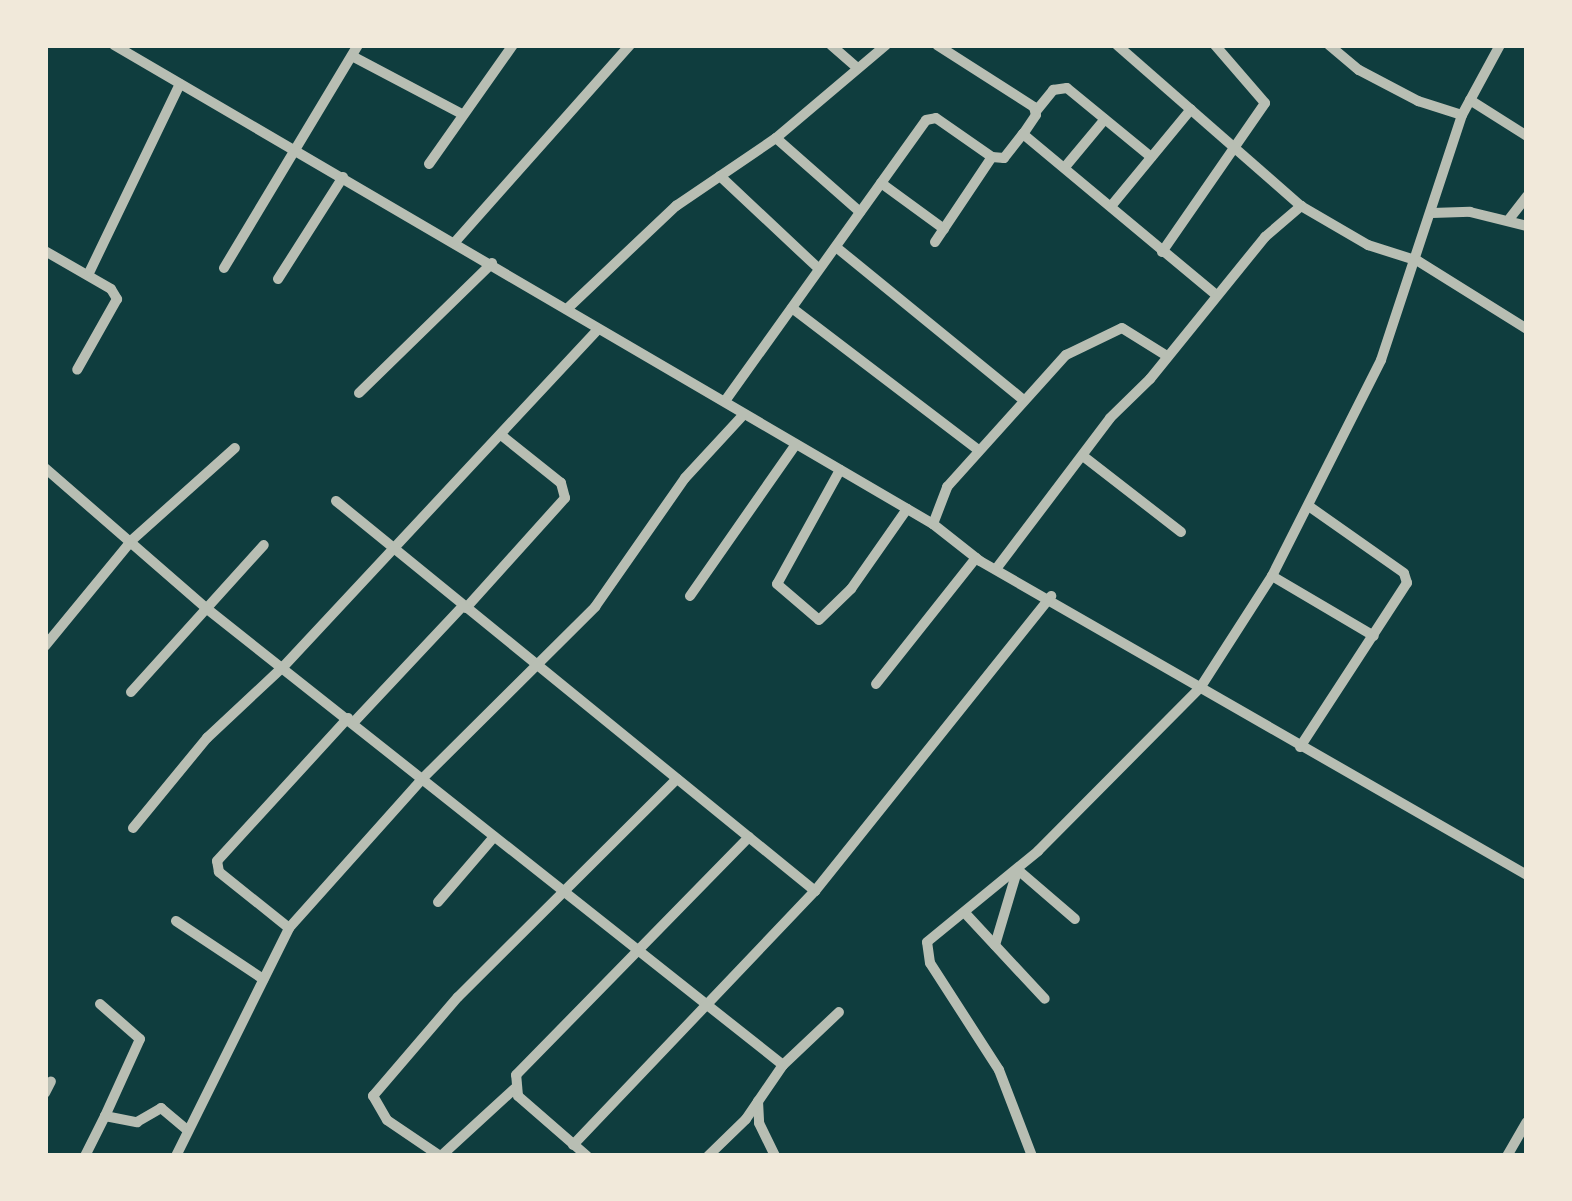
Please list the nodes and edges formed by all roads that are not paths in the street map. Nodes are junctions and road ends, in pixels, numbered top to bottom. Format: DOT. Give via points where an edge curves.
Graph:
graph roads {
  1 [pos="114,45"];
  2 [pos="358,45"];
  3 [pos="513,45"];
  4 [pos="630,45"];
  5 [pos="831,45"];
  6 [pos="886,45"];
  7 [pos="937,45"];
  8 [pos="1117,45"];
  9 [pos="1214,45"];
  10 [pos="1330,45"];
  11 [pos="1500,45"];
  12 [pos="352,56"];
  13 [pos="857,68"];
  14 [pos="180,84"];
  15 [pos="1470,100"];
  16 [pos="1191,109"];
  17 [pos="1036,110"];
  18 [pos="462,114"];
  19 [pos="1462,115"];
  20 [pos="1105,119"];
  21 [pos="1022,134"];
  22 [pos="1527,136"];
  23 [pos="776,138"];
  24 [pos="1235,148"];
  25 [pos="299,152"];
  26 [pos="1151,157"];
  27 [pos="992,158"];
  28 [pos="429,164"];
  29 [pos="1064,167"];
  30 [pos="720,176"];
  31 [pos="343,177"];
  32 [pos="881,183"];
  33 [pos="1527,196"];
  34 [pos="1112,205"];
  35 [pos="1302,206"];
  36 [pos="860,212"];
  37 [pos="1432,213"];
  38 [pos="1510,218"];
  39 [pos="1527,226"];
  40 [pos="944,229"];
  41 [pos="455,242"];
  42 [pos="935,242"];
  43 [pos="836,248"];
  44 [pos="45,251"];
  45 [pos="1162,252"];
  46 [pos="1418,261"];
  47 [pos="492,264"];
  48 [pos="224,268"];
  49 [pos="818,268"];
  50 [pos="88,275"];
  51 [pos="278,279"];
  52 [pos="1216,295"];
  53 [pos="568,308"];
  54 [pos="792,308"];
  55 [pos="597,330"];
  56 [pos="1527,330"];
  57 [pos="1167,356"];
  58 [pos="77,370"];
  59 [pos="360,393"];
  60 [pos="1022,398"];
  61 [pos="725,401"];
  62 [pos="744,414"];
  63 [pos="501,435"];
  64 [pos="796,444"];
  65 [pos="235,448"];
  66 [pos="977,449"];
  67 [pos="1083,456"];
  68 [pos="45,468"];
  69 [pos="840,470"];
  70 [pos="54,479"];
  71 [pos="45,490"];
  72 [pos="336,502"];
  73 [pos="1310,507"];
  74 [pos="907,509"];
  75 [pos="933,524"];
  76 [pos="1181,532"];
  77 [pos="132,540"];
  78 [pos="264,545"];
  79 [pos="394,551"];
  80 [pos="976,558"];
  81 [pos="996,569"];
  82 [pos="1272,576"];
  83 [pos="690,596"];
  84 [pos="1052,596"];
  85 [pos="465,607"];
  86 [pos="206,608"];
  87 [pos="1374,636"];
  88 [pos="45,646"];
  89 [pos="538,665"];
  90 [pos="284,666"];
  91 [pos="876,684"];
  92 [pos="1200,688"];
  93 [pos="131,692"];
  94 [pos="351,720"];
  95 [pos="1300,747"];
  96 [pos="422,778"];
  97 [pos="677,779"];
  98 [pos="133,828"];
  99 [pos="494,837"];
  100 [pos="749,837"];
  101 [pos="1018,870"];
  102 [pos="1527,874"];
  103 [pos="815,891"];
  104 [pos="568,894"];
  105 [pos="438,902"];
  106 [pos="965,913"];
  107 [pos="1075,919"];
  108 [pos="176,921"];
  109 [pos="290,928"];
  110 [pos="995,945"];
  111 [pos="640,952"];
  112 [pos="263,980"];
  113 [pos="1045,999"];
  114 [pos="100,1004"];
  115 [pos="707,1005"];
  116 [pos="839,1012"];
  117 [pos="783,1064"];
  118 [pos="514,1089"];
  119 [pos="758,1100"];
  120 [pos="105,1116"];
  121 [pos="1527,1122"];
  122 [pos="186,1129"];
  123 [pos="572,1145"];
  124 [pos="179,1155"];
  125 [pos="85,1156"];
  126 [pos="441,1156"];
  127 [pos="587,1156"];
  128 [pos="708,1156"];
  129 [pos="775,1156"];
  130 [pos="1032,1156"];
  131 [pos="1507,1156"];
  1 -- 14 [label="street"];
  2 -- 12 [label="street"];
  3 -- 18 [label="street"];
  4 -- 41 [label="street"];
  5 -- 13 [label="street"];
  6 -- 13 [label="street"];
  7 -- 17 [label="street"];
  8 -- 16 [label="street"];
  9 -- 24 [label="street" via="1264,97 1262,111"];
  10 -- 19 [label="street" via="1418,101"];
  11 -- 15 [label="street"];
  12 -- 18 [label="street"];
  12 -- 25 [label="street"];
  13 -- 23 [label="street"];
  14 -- 25 [label="street"];
  14 -- 50 [label="street"];
  15 -- 19 [label="street"];
  15 -- 22 [label="street"];
  16 -- 24 [label="street"];
  16 -- 26 [label="street"];
  17 -- 20 [label="street" via="1060,86"];
  17 -- 21 [label="street"];
  18 -- 28 [label="street"];
  19 -- 37 [label="street"];
  20 -- 26 [label="street"];
  20 -- 29 [label="street"];
  21 -- 27 [label="street" via="1004,158"];
  21 -- 29 [label="street"];
  23 -- 30 [label="street"];
  23 -- 36 [label="street"];
  24 -- 35 [label="street"];
  24 -- 45 [label="street"];
  25 -- 31 [label="street"];
  25 -- 48 [label="street"];
  26 -- 34 [label="street"];
  27 -- 32 [label="street" via="930,118"];
  27 -- 40 [label="street"];
  29 -- 34 [label="street"];
  30 -- 49 [label="street"];
  30 -- 53 [label="street" via="676,206"];
  31 -- 41 [label="street"];
  31 -- 51 [label="street"];
  32 -- 36 [label="street"];
  32 -- 40 [label="street"];
  33 -- 38 [label="street"];
  34 -- 45 [label="street"];
  35 -- 46 [label="street" via="1368,246"];
  35 -- 52 [label="street"];
  36 -- 43 [label="street"];
  37 -- 38 [label="street"];
  37 -- 46 [label="street"];
  38 -- 39 [label="street"];
  40 -- 42 [label="street"];
  41 -- 47 [label="street"];
  43 -- 49 [label="street"];
  43 -- 60 [label="street"];
  44 -- 50 [label="street"];
  45 -- 52 [label="street"];
  46 -- 56 [label="street"];
  46 -- 73 [label="street" via="1381,360"];
  47 -- 53 [label="street"];
  47 -- 59 [label="street"];
  49 -- 54 [label="street"];
  50 -- 58 [label="street" via="117,299"];
  52 -- 57 [label="street"];
  53 -- 55 [label="street"];
  54 -- 61 [label="street"];
  54 -- 66 [label="street"];
  55 -- 61 [label="street"];
  55 -- 63 [label="street"];
  57 -- 60 [label="street" via="1122,328 1066,355"];
  57 -- 67 [label="street"];
  60 -- 66 [label="street"];
  61 -- 62 [label="street"];
  62 -- 64 [label="street"];
  62 -- 89 [label="street" via="685,478 595,606"];
  63 -- 79 [label="street"];
  63 -- 85 [label="street" via="560,483 565,498"];
  64 -- 69 [label="street"];
  64 -- 83 [label="street"];
  65 -- 77 [label="street"];
  66 -- 75 [label="street" via="947,487"];
  67 -- 76 [label="street"];
  67 -- 81 [label="street"];
  68 -- 70 [label="street"];
  69 -- 74 [label="street"];
  69 -- 74 [label="street" via="777,584 818,620 851,589"];
  70 -- 71 [label="street"];
  70 -- 77 [label="street"];
  72 -- 79 [label="street"];
  73 -- 82 [label="street"];
  73 -- 87 [label="street" via="1404,573 1403,593"];
  74 -- 75 [label="street"];
  75 -- 80 [label="street"];
  77 -- 86 [label="street"];
  77 -- 88 [label="street"];
  78 -- 86 [label="street"];
  79 -- 85 [label="street"];
  79 -- 90 [label="street"];
  80 -- 81 [label="street"];
  80 -- 91 [label="street"];
  81 -- 84 [label="street"];
  82 -- 87 [label="street"];
  82 -- 92 [label="street"];
  84 -- 92 [label="street"];
  84 -- 103 [label="street"];
  85 -- 89 [label="street"];
  85 -- 94 [label="street"];
  86 -- 90 [label="street"];
  86 -- 93 [label="street"];
  87 -- 95 [label="street"];
  89 -- 96 [label="street"];
  89 -- 97 [label="street"];
  90 -- 94 [label="street"];
  90 -- 98 [label="street" via="207,738"];
  92 -- 95 [label="street"];
  92 -- 101 [label="street"];
  94 -- 96 [label="street"];
  94 -- 109 [label="street" via="217,861 219,872"];
  95 -- 102 [label="street"];
  96 -- 99 [label="street"];
  96 -- 109 [label="street"];
  97 -- 100 [label="street"];
  97 -- 104 [label="street"];
  99 -- 104 [label="street"];
  99 -- 105 [label="street"];
  100 -- 103 [label="street"];
  100 -- 111 [label="street"];
  101 -- 106 [label="street"];
  101 -- 107 [label="street"];
  101 -- 110 [label="street"];
  103 -- 115 [label="street"];
  104 -- 111 [label="street"];
  104 -- 126 [label="street" via="458,997 374,1096 387,1120"];
  106 -- 110 [label="street"];
  106 -- 130 [label="street" via="924,951 992,1058"];
  108 -- 112 [label="street"];
  109 -- 112 [label="street"];
  110 -- 113 [label="street"];
  111 -- 115 [label="street"];
  111 -- 118 [label="street" via="516,1075"];
  112 -- 122 [label="street"];
  114 -- 120 [label="street" via="140,1039"];
  115 -- 117 [label="street"];
  115 -- 123 [label="street"];
  116 -- 117 [label="street"];
  117 -- 119 [label="street"];
  118 -- 123 [label="street"];
  118 -- 126 [label="street"];
  119 -- 128 [label="street"];
  119 -- 129 [label="street" via="759,1123"];
  120 -- 122 [label="street" via="137,1122 161,1108"];
  120 -- 125 [label="street"];
  121 -- 131 [label="street"];
  122 -- 124 [label="street"];
  123 -- 127 [label="street"];
}
